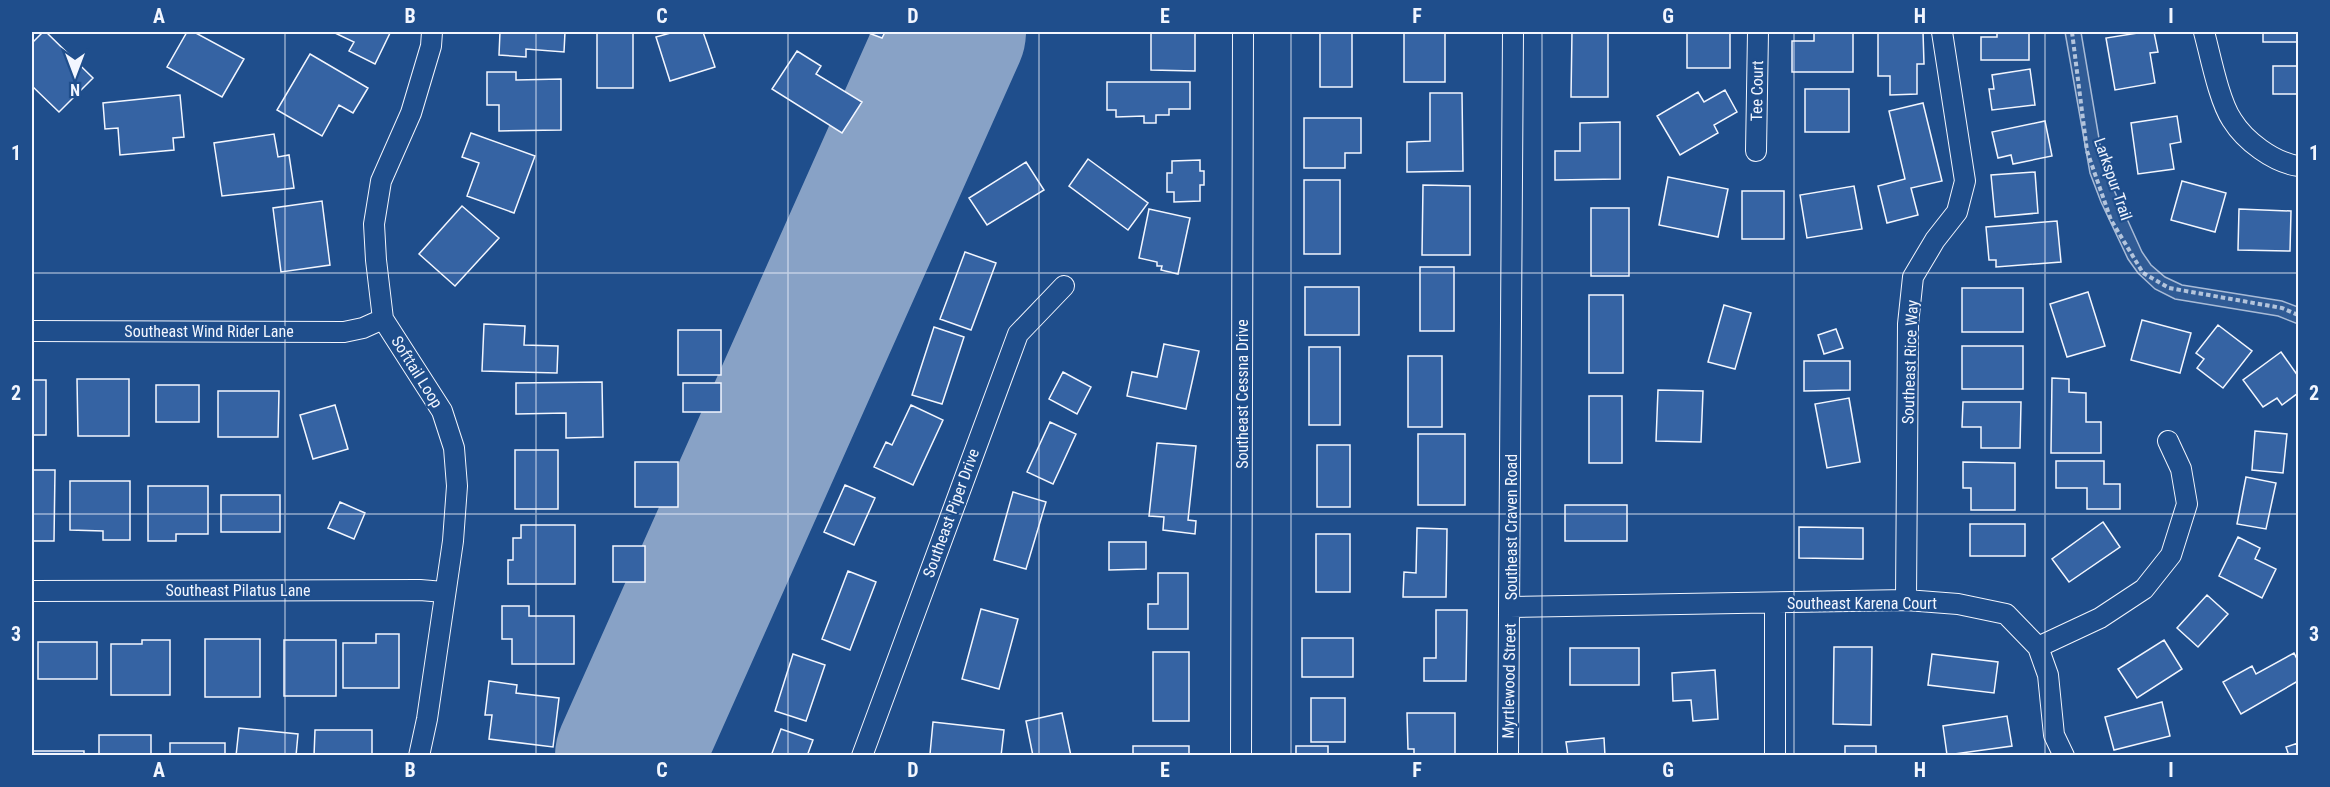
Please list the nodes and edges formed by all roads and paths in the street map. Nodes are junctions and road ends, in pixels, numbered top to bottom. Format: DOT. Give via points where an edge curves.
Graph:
graph roads {
  1 [pos="432,32"];
  2 [pos="1243,32"];
  3 [pos="1513,32"];
  4 [pos="1758,32"];
  5 [pos="1942,32"];
  6 [pos="2072,32"];
  7 [pos="2204,32"];
  8 [pos="1756,151"];
  9 [pos="2298,166"];
  10 [pos="1064,286"];
  11 [pos="2298,315"];
  12 [pos="383,319"];
  13 [pos="32,330"];
  14 [pos="2168,441"];
  15 [pos="32,591"];
  16 [pos="444,592"];
  17 [pos="1905,600"];
  18 [pos="1775,604"];
  19 [pos="1510,607"];
  20 [pos="2038,647"];
  21 [pos="419,756"];
  22 [pos="862,756"];
  23 [pos="1241,756"];
  24 [pos="1508,756"];
  25 [pos="1775,756"];
  26 [pos="2064,756"];
  1 -- 12 [label="street, Softtail Loop" via="411,113 381,181 374,224"];
  2 -- 23 [label="street, Southeast Cessna Drive"];
  3 -- 19 [label="street, Southeast Craven Road"];
  4 -- 8 [label="street, Tee Court"];
  5 -- 17 [label="street, Southeast Rice Way" via="1965,181 1957,212 1913,277 1908,324"];
  6 -- 11 [label="path, Larkspur Trail" via="2087,151 2111,220 2143,273 2169,288 2282,308"];
  7 -- 9 [label="street" via="2231,119 2269,155"];
  10 -- 22 [label="street, Southeast Piper Drive" via="1018,334"];
  12 -- 13 [label="street, Southeast Wind Rider Lane" via="344,332"];
  12 -- 16 [label="street, Softtail Loop" via="442,411 454,448 457,486"];
  14 -- 20 [label="street" via="2181,469 2187,504 2171,555 2144,589 2100,618"];
  15 -- 16 [label="street, Southeast Pilatus Lane"];
  16 -- 21 [label="street, Softtail Loop"];
  17 -- 18 [label="street, Southeast Karena Court"];
  17 -- 20 [label="street, Southeast Karena Court" via="1958,604 2006,614"];
  18 -- 19 [label="street, Southeast Craven Road"];
  18 -- 25 [label="street"];
  19 -- 24 [label="street, Myrtlewood Street"];
  20 -- 26 [label="street, Southeast Karena Court" via="2048,675 2054,735"];
}
